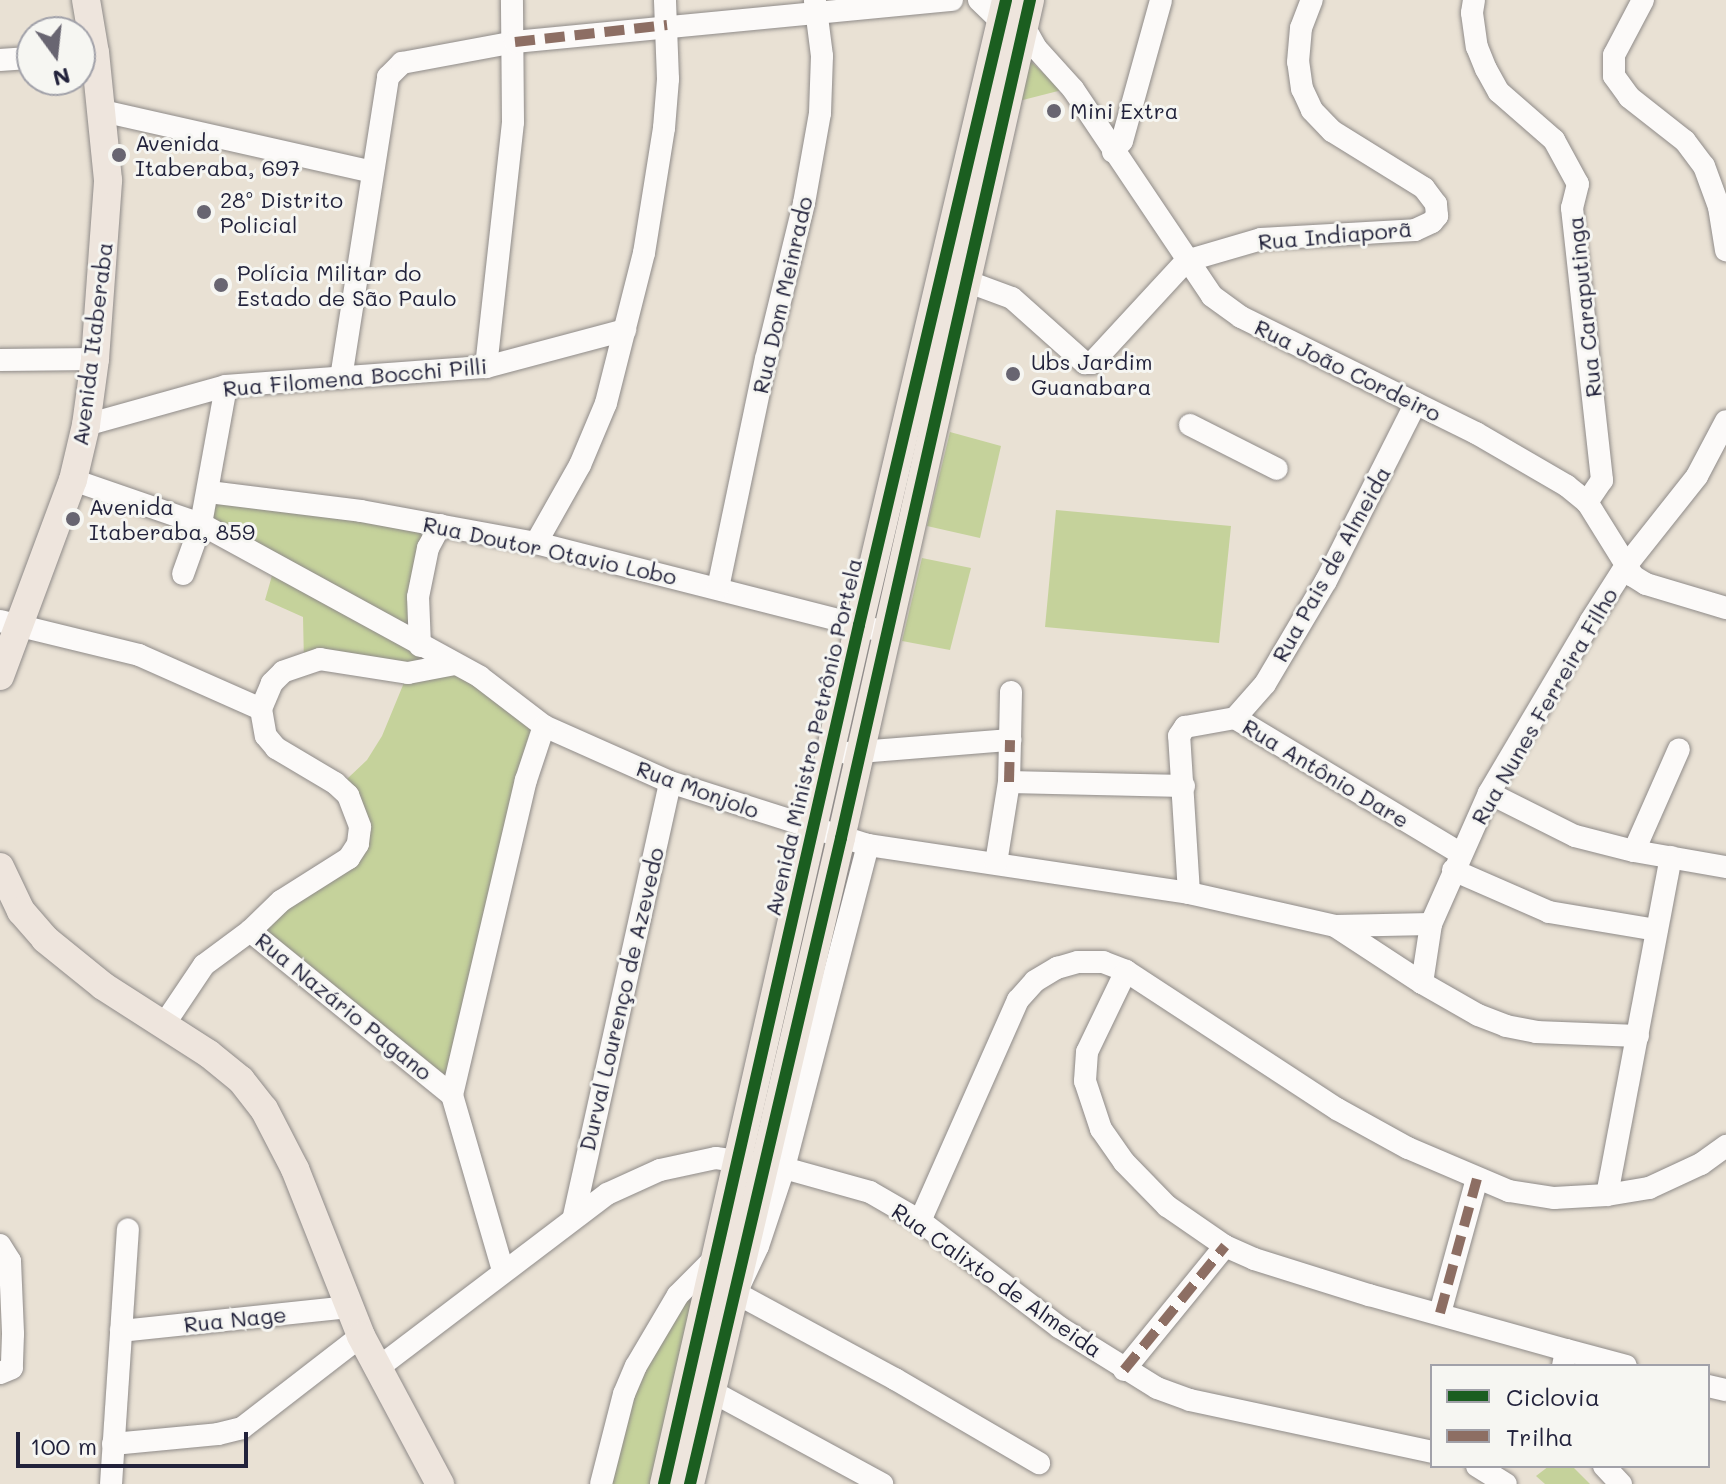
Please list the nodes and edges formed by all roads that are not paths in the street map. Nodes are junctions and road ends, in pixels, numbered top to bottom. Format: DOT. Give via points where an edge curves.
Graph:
graph roads {
  1 [pos="512,0"];
  2 [pos="665,0"];
  3 [pos="952,0"];
  4 [pos="1161,0"];
  5 [pos="1312,0"];
  6 [pos="1474,0"];
  7 [pos="1643,0"];
  8 [pos="816,7"];
  9 [pos="1011,16"];
  10 [pos="667,25"];
  11 [pos="515,42"];
  12 [pos="96,86"];
  13 [pos="102,111"];
  14 [pos="1113,152"];
  15 [pos="372,172"];
  16 [pos="1726,250"];
  17 [pos="1186,261"];
  18 [pos="966,281"];
  19 [pos="625,330"];
  20 [pos="95,359"];
  21 [pos="0,360"];
  22 [pos="486,367"];
  23 [pos="341,378"];
  24 [pos="226,386"];
  25 [pos="1416,403"];
  26 [pos="1726,421"];
  27 [pos="86,425"];
  28 [pos="1190,425"];
  29 [pos="1277,469"];
  30 [pos="73,480"];
  31 [pos="209,492"];
  32 [pos="1587,502"];
  33 [pos="201,524"];
  34 [pos="440,525"];
  35 [pos="536,543"];
  36 [pos="1625,567"];
  37 [pos="183,574"];
  38 [pos="718,588"];
  39 [pos="1726,608"];
  40 [pos="10,624"];
  41 [pos="859,625"];
  42 [pos="887,631"];
  43 [pos="420,646"];
  44 [pos="455,664"];
  45 [pos="0,676"];
  46 [pos="1011,692"];
  47 [pos="261,709"];
  48 [pos="1235,718"];
  49 [pos="544,726"];
  50 [pos="1010,740"];
  51 [pos="1679,749"];
  52 [pos="830,753"];
  53 [pos="860,754"];
  54 [pos="670,782"];
  55 [pos="1009,782"];
  56 [pos="1184,786"];
  57 [pos="1489,793"];
  58 [pos="813,828"];
  59 [pos="854,842"];
  60 [pos="1634,851"];
  61 [pos="1671,857"];
  62 [pos="1456,862"];
  63 [pos="996,863"];
  64 [pos="0,867"];
  65 [pos="1726,867"];
  66 [pos="1189,893"];
  67 [pos="1431,924"];
  68 [pos="1335,926"];
  69 [pos="1657,930"];
  70 [pos="250,931"];
  71 [pos="1126,971"];
  72 [pos="1422,983"];
  73 [pos="163,1026"];
  74 [pos="1638,1036"];
  75 [pos="452,1095"];
  76 [pos="1726,1146"];
  77 [pos="736,1161"];
  78 [pos="775,1167"];
  79 [pos="1477,1179"];
  80 [pos="1607,1195"];
  81 [pos="574,1216"];
  82 [pos="920,1221"];
  83 [pos="128,1230"];
  84 [pos="0,1245"];
  85 [pos="1225,1246"];
  86 [pos="713,1260"];
  87 [pos="503,1271"];
  88 [pos="736,1293"];
  89 [pos="348,1307"];
  90 [pos="1440,1313"];
  91 [pos="121,1331"];
  92 [pos="361,1336"];
  93 [pos="1565,1358"];
  94 [pos="1611,1364"];
  95 [pos="379,1367"];
  96 [pos="1124,1370"];
  97 [pos="5,1372"];
  98 [pos="711,1391"];
  99 [pos="113,1444"];
  100 [pos="1430,1452"];
  101 [pos="1039,1463"];
  102 [pos="1480,1468"];
  103 [pos="1606,1468"];
  104 [pos="111,1484"];
  105 [pos="440,1484"];
  106 [pos="601,1484"];
  107 [pos="664,1484"];
  108 [pos="690,1484"];
  109 [pos="882,1484"];
  110 [pos="1506,1484"];
  111 [pos="1621,1484"];
  1 -- 11 [label="street"];
  2 -- 10 [label="street"];
  3 -- 8 [label="street"];
  4 -- 14 [label="street" via="1122,141"];
  5 -- 17 [label="street, Rua Indiaporã" via="1301,28 1298,62 1312,110 1332,131 1424,188 1437,216 1415,230 1261,239"];
  6 -- 32 [label="street, Rua Caraputinga" via="1477,47 1486,69 1499,92 1554,140 1578,184 1572,208 1602,480"];
  7 -- 16 [label="street" via="1614,55 1614,76 1629,97 1685,141 1704,166 1719,207"];
  8 -- 10 [label="street"];
  8 -- 38 [label="street, Rua Dom Meinrado" via="822,56 820,113"];
  9 -- 14 [label="street, Rua João Cordeiro" via="1073,89"];
  9 -- 18 [label="main road"];
  9 -- 41 [label="main road, Avenida Ministro Petrônio Portela"];
  10 -- 11 [label="street"];
  10 -- 19 [label="street" via="659,171"];
  11 -- 15 [label="street" via="410,60 393,69"];
  11 -- 22 [label="street" via="513,122"];
  12 -- 13 [label="main road, Avenida Itaberaba"];
  13 -- 15 [label="street"];
  13 -- 20 [label="main road, Avenida Itaberaba" via="108,180"];
  14 -- 17 [label="street, Rua João Cordeiro"];
  15 -- 23 [label="street"];
  17 -- 18 [label="street" via="1099,360 1085,363 1012,298"];
  17 -- 25 [label="street, Rua João Cordeiro" via="1212,296 1241,317"];
  18 -- 42 [label="main road"];
  19 -- 22 [label="street, Rua Filomena Bocchi Pilli"];
  19 -- 35 [label="street" via="606,403 580,465"];
  20 -- 21 [label="street"];
  20 -- 27 [label="main road, Avenida Itaberaba"];
  22 -- 23 [label="street, Rua Filomena Bocchi Pilli"];
  23 -- 24 [label="street, Rua Filomena Bocchi Pilli"];
  24 -- 27 [label="street, Rua Filomena Bocchi Pilli"];
  24 -- 31 [label="street"];
  25 -- 32 [label="street, Rua João Cordeiro"];
  25 -- 48 [label="street, Rua Pais de Almeida" via="1326,581 1265,684"];
  26 -- 36 [label="street, Rua Nunes Ferreira Filho" via="1697,476"];
  27 -- 30 [label="main road, Avenida Itaberaba"];
  28 -- 29 [label="street"];
  30 -- 33 [label="street, Rua Monjolo"];
  30 -- 40 [label="main road, Avenida Itaberaba"];
  31 -- 33 [label="street"];
  31 -- 34 [label="street, Rua Doutor Otavio Lobo"];
  32 -- 36 [label="street, Rua João Cordeiro"];
  33 -- 37 [label="street"];
  33 -- 43 [label="street, Rua Monjolo"];
  34 -- 35 [label="street, Rua Doutor Otavio Lobo"];
  34 -- 43 [label="street" via="428,548 418,597"];
  35 -- 38 [label="street, Rua Doutor Otavio Lobo"];
  36 -- 39 [label="street, Rua João Cordeiro" via="1646,584"];
  36 -- 57 [label="street, Rua Nunes Ferreira Filho"];
  38 -- 41 [label="street, Rua Doutor Otavio Lobo"];
  40 -- 45 [label="main road, Avenida Itaberaba"];
  40 -- 47 [label="street" via="139,655"];
  41 -- 42 [label="street, Rua Doutor Otavio Lobo"];
  41 -- 52 [label="main road, Avenida Ministro Petrônio Portela"];
  42 -- 53 [label="main road"];
  43 -- 44 [label="street, Rua Monjolo"];
  44 -- 47 [label="street" via="408,673 339,660 304,663 272,683"];
  44 -- 49 [label="street, Rua Monjolo"];
  46 -- 50 [label="street"];
  47 -- 70 [label="street, Rua Nazário Pagano" via="266,736 276,748 341,789 360,827 349,858 281,901"];
  48 -- 56 [label="street, Rua Antônio Dare" via="1185,727 1179,736"];
  48 -- 62 [label="street, Rua Antônio Dare"];
  49 -- 54 [label="street, Rua Monjolo"];
  49 -- 75 [label="street" via="526,780"];
  50 -- 53 [label="street"];
  50 -- 55 [label="street"];
  51 -- 60 [label="street"];
  52 -- 53 [label="street"];
  52 -- 58 [label="main road, Avenida Ministro Petrônio Portela"];
  53 -- 59 [label="main road"];
  54 -- 58 [label="street, Rua Monjolo"];
  54 -- 81 [label="street, Durval Lourenço de Azevedo"];
  55 -- 56 [label="street"];
  55 -- 63 [label="street"];
  56 -- 66 [label="street"];
  57 -- 60 [label="street" via="1575,836"];
  57 -- 62 [label="street, Rua Nunes Ferreira Filho"];
  58 -- 59 [label="street, Rua Monjolo"];
  58 -- 77 [label="main road, Avenida Ministro Petrônio Portela"];
  59 -- 63 [label="street, Rua Monjolo"];
  59 -- 78 [label="main road"];
  60 -- 61 [label="street"];
  61 -- 65 [label="street"];
  61 -- 69 [label="street"];
  62 -- 67 [label="street, Rua Nunes Ferreira Filho"];
  62 -- 69 [label="street, Rua Antônio Dare" via="1549,912"];
  63 -- 66 [label="street, Rua Monjolo"];
  64 -- 73 [label="main road" via="21,911 45,939"];
  66 -- 68 [label="street, Rua Monjolo"];
  67 -- 68 [label="street, Rua Monjolo"];
  67 -- 72 [label="street, Rua Nunes Ferreira Filho"];
  68 -- 72 [label="street"];
  69 -- 74 [label="street"];
  70 -- 73 [label="street" via="204,965"];
  70 -- 75 [label="street, Rua Nazário Pagano"];
  71 -- 79 [label="street" via="1337,1109"];
  71 -- 82 [label="street" via="1103,962 1057,968 1018,1000"];
  71 -- 85 [label="street" via="1087,1052 1085,1081 1091,1105 1124,1162 1167,1206"];
  72 -- 74 [label="street" via="1506,1026"];
  73 -- 89 [label="main road" via="230,1072 264,1109 295,1169"];
  74 -- 80 [label="street"];
  75 -- 87 [label="street, Rua Nazário Pagano"];
  76 -- 80 [label="street" via="1679,1176"];
  77 -- 78 [label="street, Rua Calixto de Almeida"];
  77 -- 81 [label="street, Rua Calixto de Almeida" via="716,1158 660,1170"];
  77 -- 86 [label="main road, Avenida Ministro Petrônio Portela"];
  78 -- 82 [label="street, Rua Calixto de Almeida" via="870,1192"];
  78 -- 88 [label="main road"];
  79 -- 80 [label="street" via="1554,1198"];
  79 -- 90 [label="street"];
  81 -- 87 [label="street, Rua Calixto de Almeida"];
  82 -- 96 [label="street, Rua Calixto de Almeida"];
  83 -- 91 [label="street"];
  84 -- 97 [label="street" via="10,1261 13,1334"];
  85 -- 90 [label="street" via="1292,1272"];
  85 -- 96 [label="street"];
  86 -- 106 [label="street" via="678,1295 636,1366"];
  86 -- 107 [label="main road, Avenida Ministro Petrônio Portela"];
  87 -- 95 [label="street, Rua Calixto de Almeida"];
  88 -- 98 [label="main road"];
  88 -- 101 [label="street"];
  89 -- 91 [label="street, Rua Nage"];
  89 -- 92 [label="main road"];
  90 -- 93 [label="street"];
  91 -- 99 [label="street"];
  92 -- 95 [label="main road"];
  92 -- 99 [label="street" via="242,1428"];
  93 -- 94 [label="street"];
  95 -- 105 [label="main road"];
  96 -- 100 [label="street, Rua Calixto de Almeida" via="1190,1400"];
  98 -- 108 [label="main road"];
  98 -- 109 [label="street"];
  99 -- 104 [label="street"];
  102 -- 110 [label="street"];
  103 -- 111 [label="street"];
}
